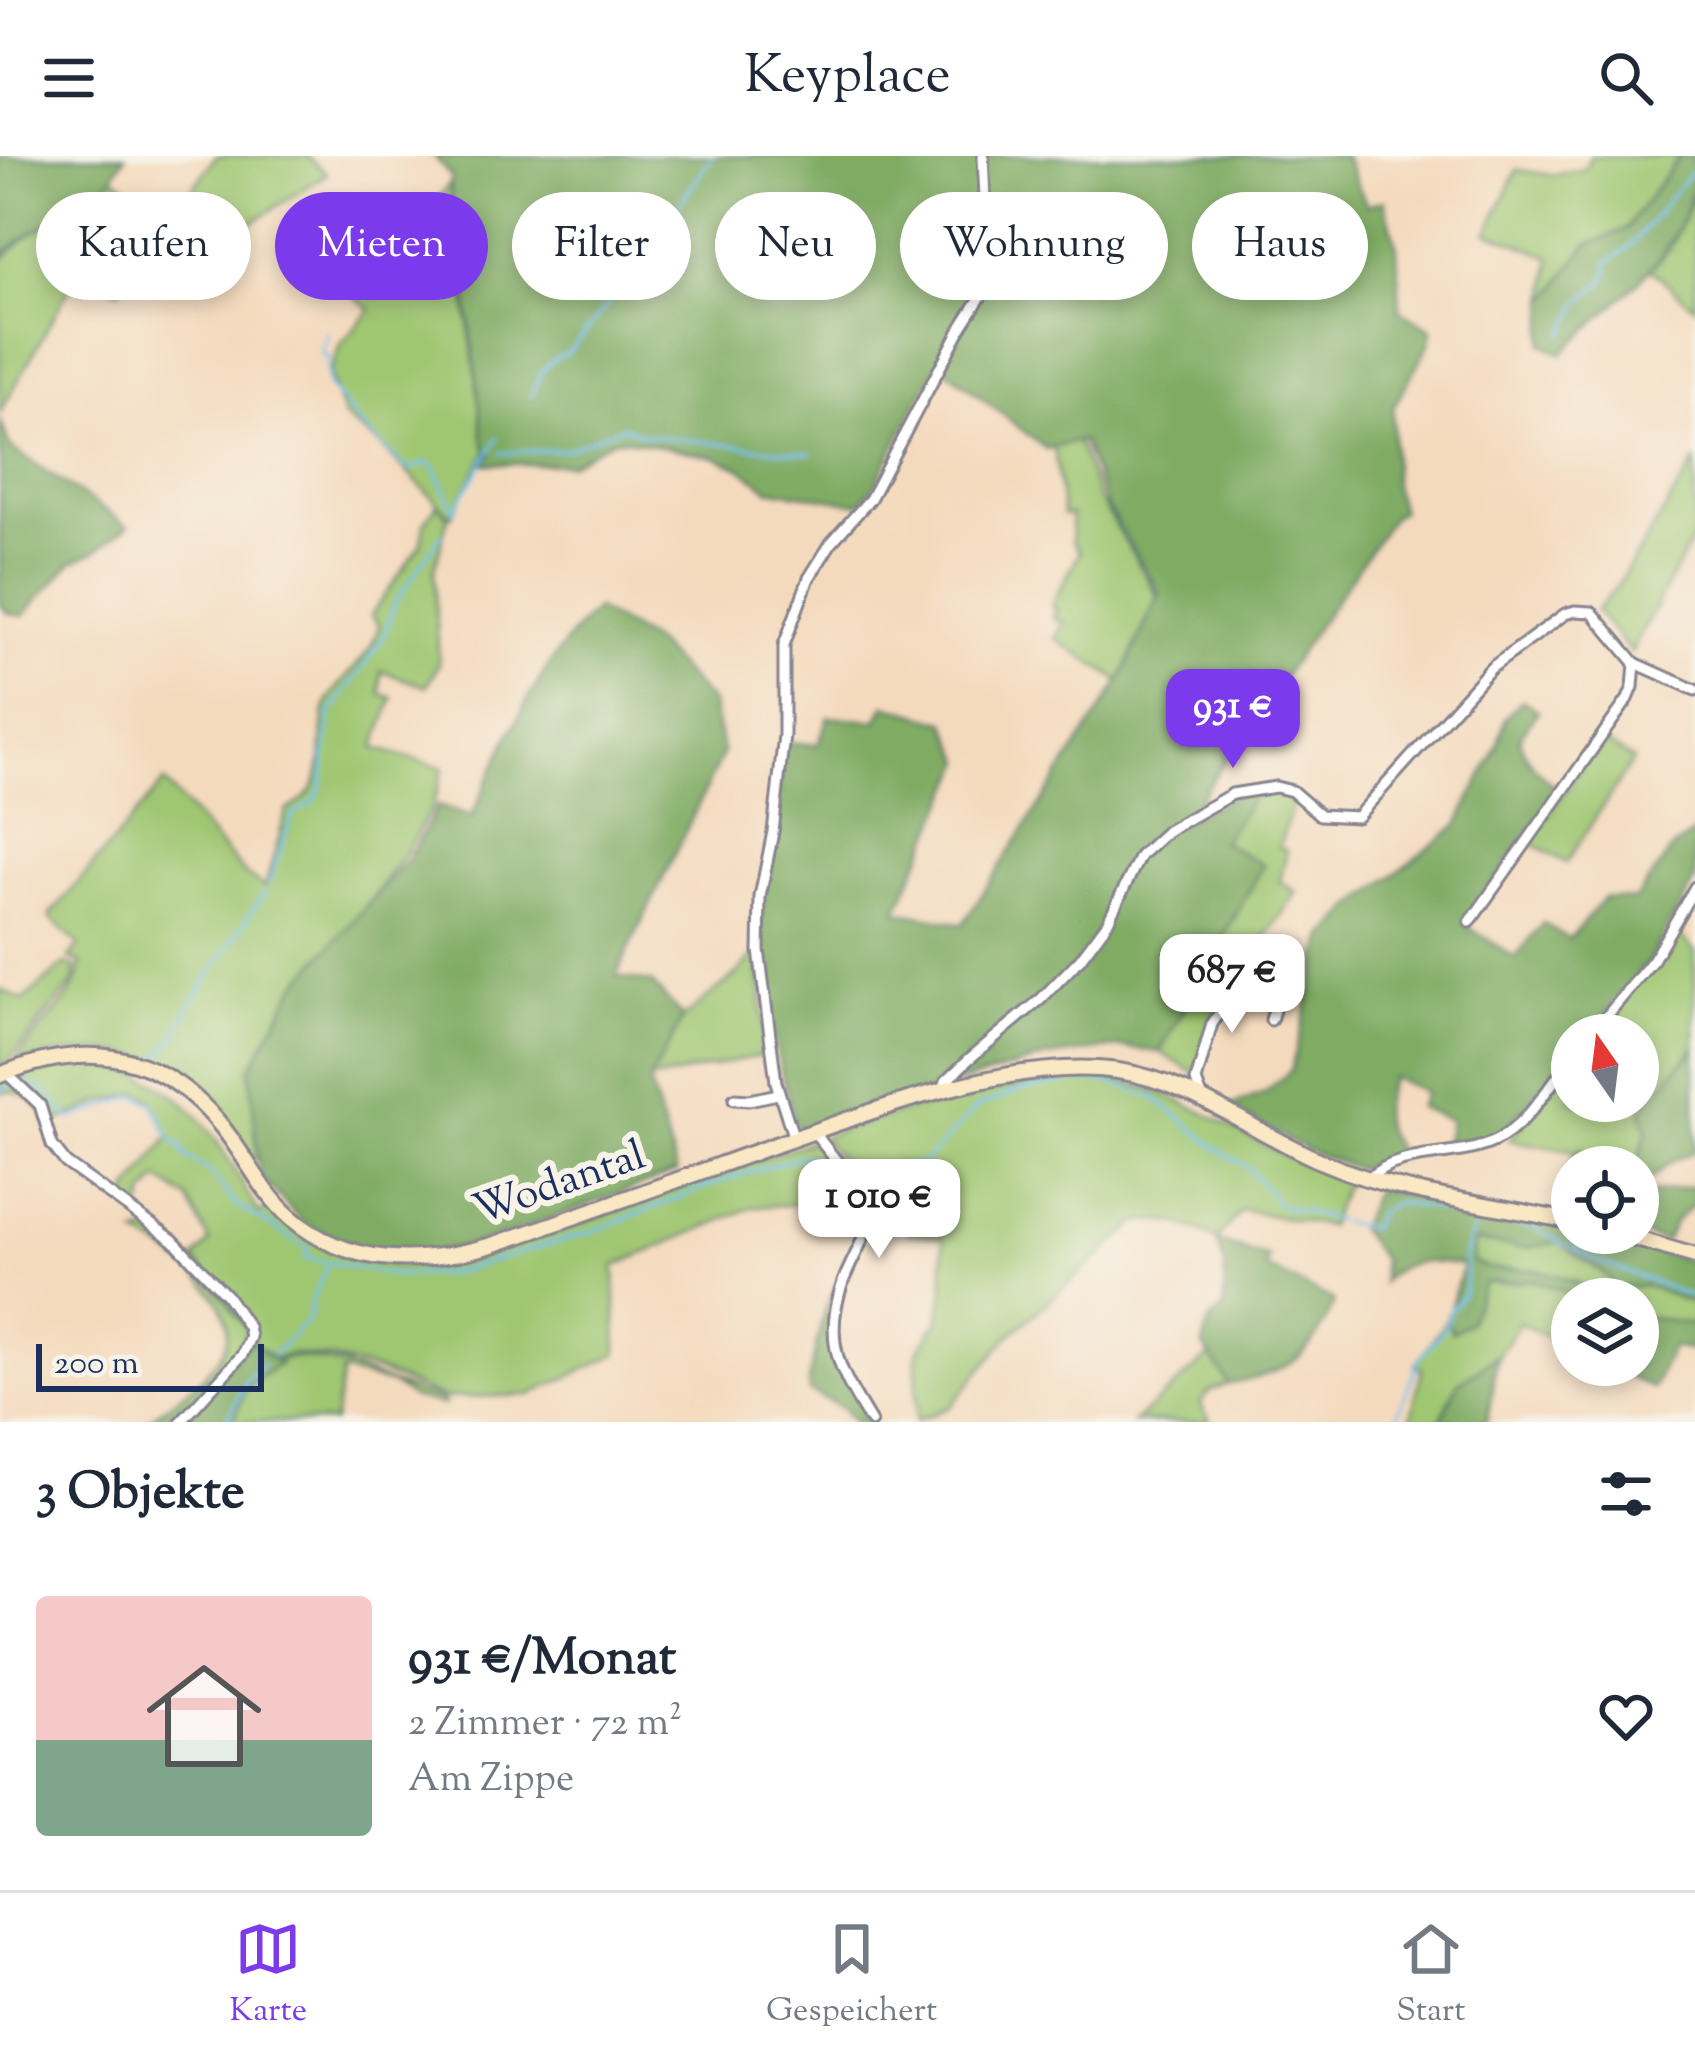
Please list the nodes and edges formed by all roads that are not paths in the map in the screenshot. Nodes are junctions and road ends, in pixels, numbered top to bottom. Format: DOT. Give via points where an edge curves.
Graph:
graph roads {
  1 [pos="983,156"];
  2 [pos="1635,663"];
  3 [pos="1695,690"];
  4 [pos="1695,887"];
  5 [pos="1470,922"];
  6 [pos="1608,1014"];
  7 [pos="1270,1020"];
  8 [pos="3,1074"];
  9 [pos="1551,1083"];
  10 [pos="942,1092"];
  11 [pos="778,1094"];
  12 [pos="734,1099"];
  13 [pos="1203,1099"];
  14 [pos="814,1132"];
  15 [pos="794,1139"];
  16 [pos="1369,1178"];
  17 [pos="1551,1217"];
  18 [pos="1659,1246"];
  19 [pos="1695,1256"];
  20 [pos="181,1422"];
  21 [pos="871,1422"];
  1 -- 11 [label="street" via="989,284 870,499 809,578 786,632 784,735 758,917"];
  2 -- 3 [label="street"];
  2 -- 5 [label="street" via="1628,699"];
  2 -- 10 [label="street" via="1596,616 1575,610 1491,668 1357,817 1320,815 1276,787 1232,794 1168,831 1140,856 1080,959"];
  4 -- 6 [label="street" via="1653,960"];
  7 -- 13 [label="street" via="1280,990 1261,952 1212,1024 1196,1081"];
  8 -- 15 [label="main road, Wodantal" via="84,1055 150,1067 199,1101 297,1222 340,1246 388,1259 492,1245"];
  8 -- 20 [label="street" via="40,1105 66,1163 173,1240 248,1327 242,1355"];
  9 -- 16 [label="street" via="1495,1142 1397,1160"];
  10 -- 13 [label="main road, Wodantal" via="1082,1069 1135,1074"];
  10 -- 14 [label="main road, Wodantal"];
  11 -- 12 [label="street"];
  11 -- 15 [label="street"];
  13 -- 16 [label="main road, Wodantal"];
  14 -- 15 [label="main road, Wodantal"];
  14 -- 21 [label="street" via="850,1174 867,1210 831,1336"];
  16 -- 17 [label="main road, Wodantal"];
  18 -- 19 [label="main road"];
}
